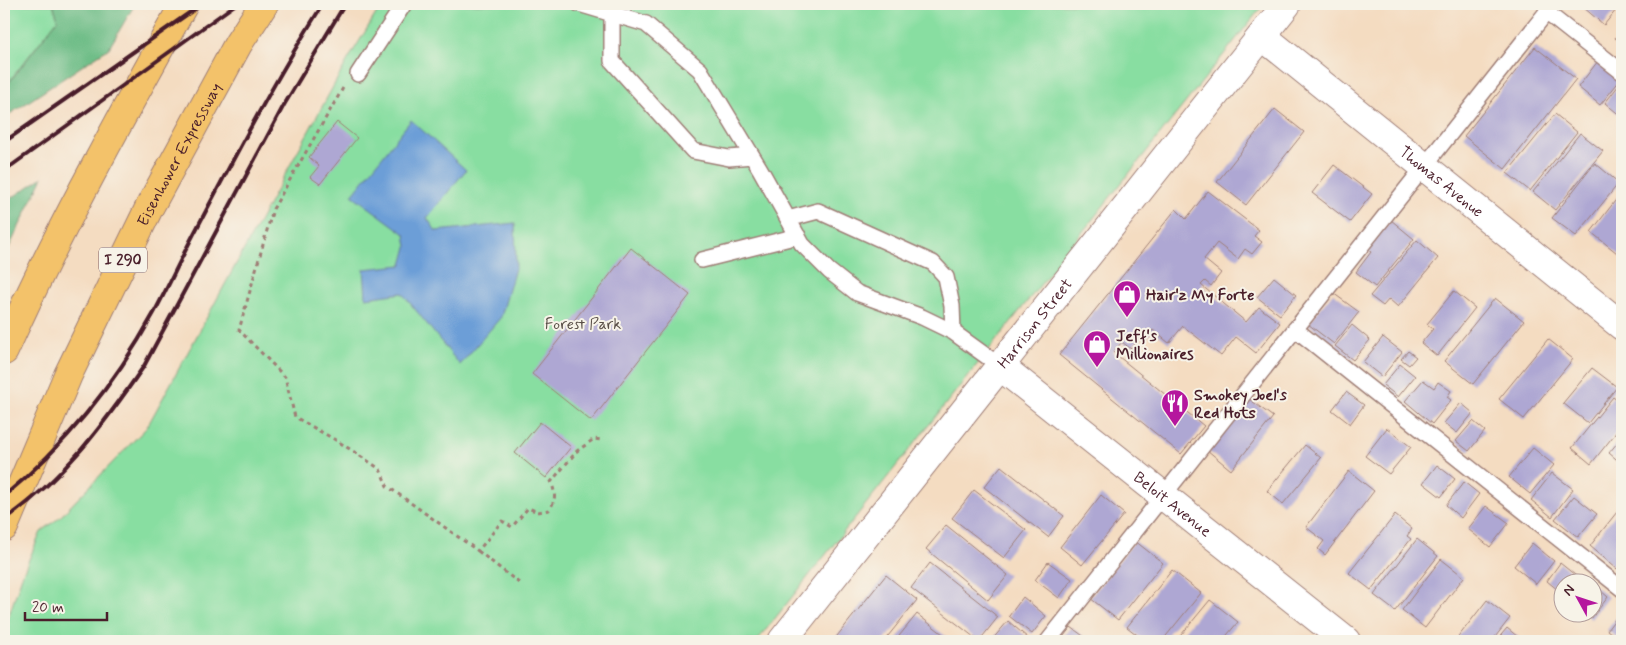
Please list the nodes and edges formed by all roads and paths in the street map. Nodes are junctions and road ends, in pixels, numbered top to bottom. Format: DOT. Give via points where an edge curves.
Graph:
graph roads {
  1 [pos="184,4"];
  2 [pos="264,4"];
  3 [pos="404,4"];
  4 [pos="579,4"];
  5 [pos="1288,4"];
  6 [pos="1550,8"];
  7 [pos="612,14"];
  8 [pos="1262,36"];
  9 [pos="1622,72"];
  10 [pos="358,74"];
  11 [pos="752,156"];
  12 [pos="1424,167"];
  13 [pos="788,219"];
  14 [pos="798,236"];
  15 [pos="702,260"];
  16 [pos="1622,326"];
  17 [pos="1295,329"];
  18 [pos="953,332"];
  19 [pos="4,351"];
  20 [pos="1000,366"];
  21 [pos="602,440"];
  22 [pos="1163,496"];
  23 [pos="4,527"];
  24 [pos="478,551"];
  25 [pos="519,583"];
  26 [pos="1622,589"];
  27 [pos="782,641"];
  28 [pos="1048,641"];
  29 [pos="1346,641"];
  1 -- 19 [label="highway" via="88,178"];
  2 -- 23 [label="highway, Eisenhower Expressway / I 290" via="238,44 150,206 68,375"];
  3 -- 10 [label="lane"];
  4 -- 7 [label="lane"];
  5 -- 8 [label="street, Harrison Street"];
  6 -- 9 [label="lane"];
  6 -- 12 [label="lane"];
  7 -- 11 [label="lane" via="646,24 700,70"];
  7 -- 11 [label="lane" via="612,61 693,151 729,158"];
  8 -- 12 [label="street, Thomas Avenue"];
  8 -- 20 [label="street, Harrison Street"];
  10 -- 24 [label="path" via="345,85 273,209 239,330 285,377 295,417 380,469 388,486"];
  11 -- 13 [label="lane"];
  12 -- 16 [label="street, Thomas Avenue"];
  12 -- 17 [label="lane"];
  13 -- 14 [label="lane"];
  13 -- 18 [label="lane" via="818,211 933,263 946,277"];
  14 -- 15 [label="lane"];
  14 -- 18 [label="lane" via="829,271 857,293"];
  17 -- 22 [label="lane"];
  17 -- 26 [label="lane"];
  18 -- 20 [label="lane"];
  20 -- 22 [label="street, Beloit Avenue"];
  20 -- 27 [label="street, Harrison Street"];
  21 -- 24 [label="path" via="594,439 577,451 551,482 555,502 548,510 538,512 528,508 512,527 502,522"];
  22 -- 28 [label="lane"];
  22 -- 29 [label="street, Beloit Avenue"];
  24 -- 25 [label="path"];
}
